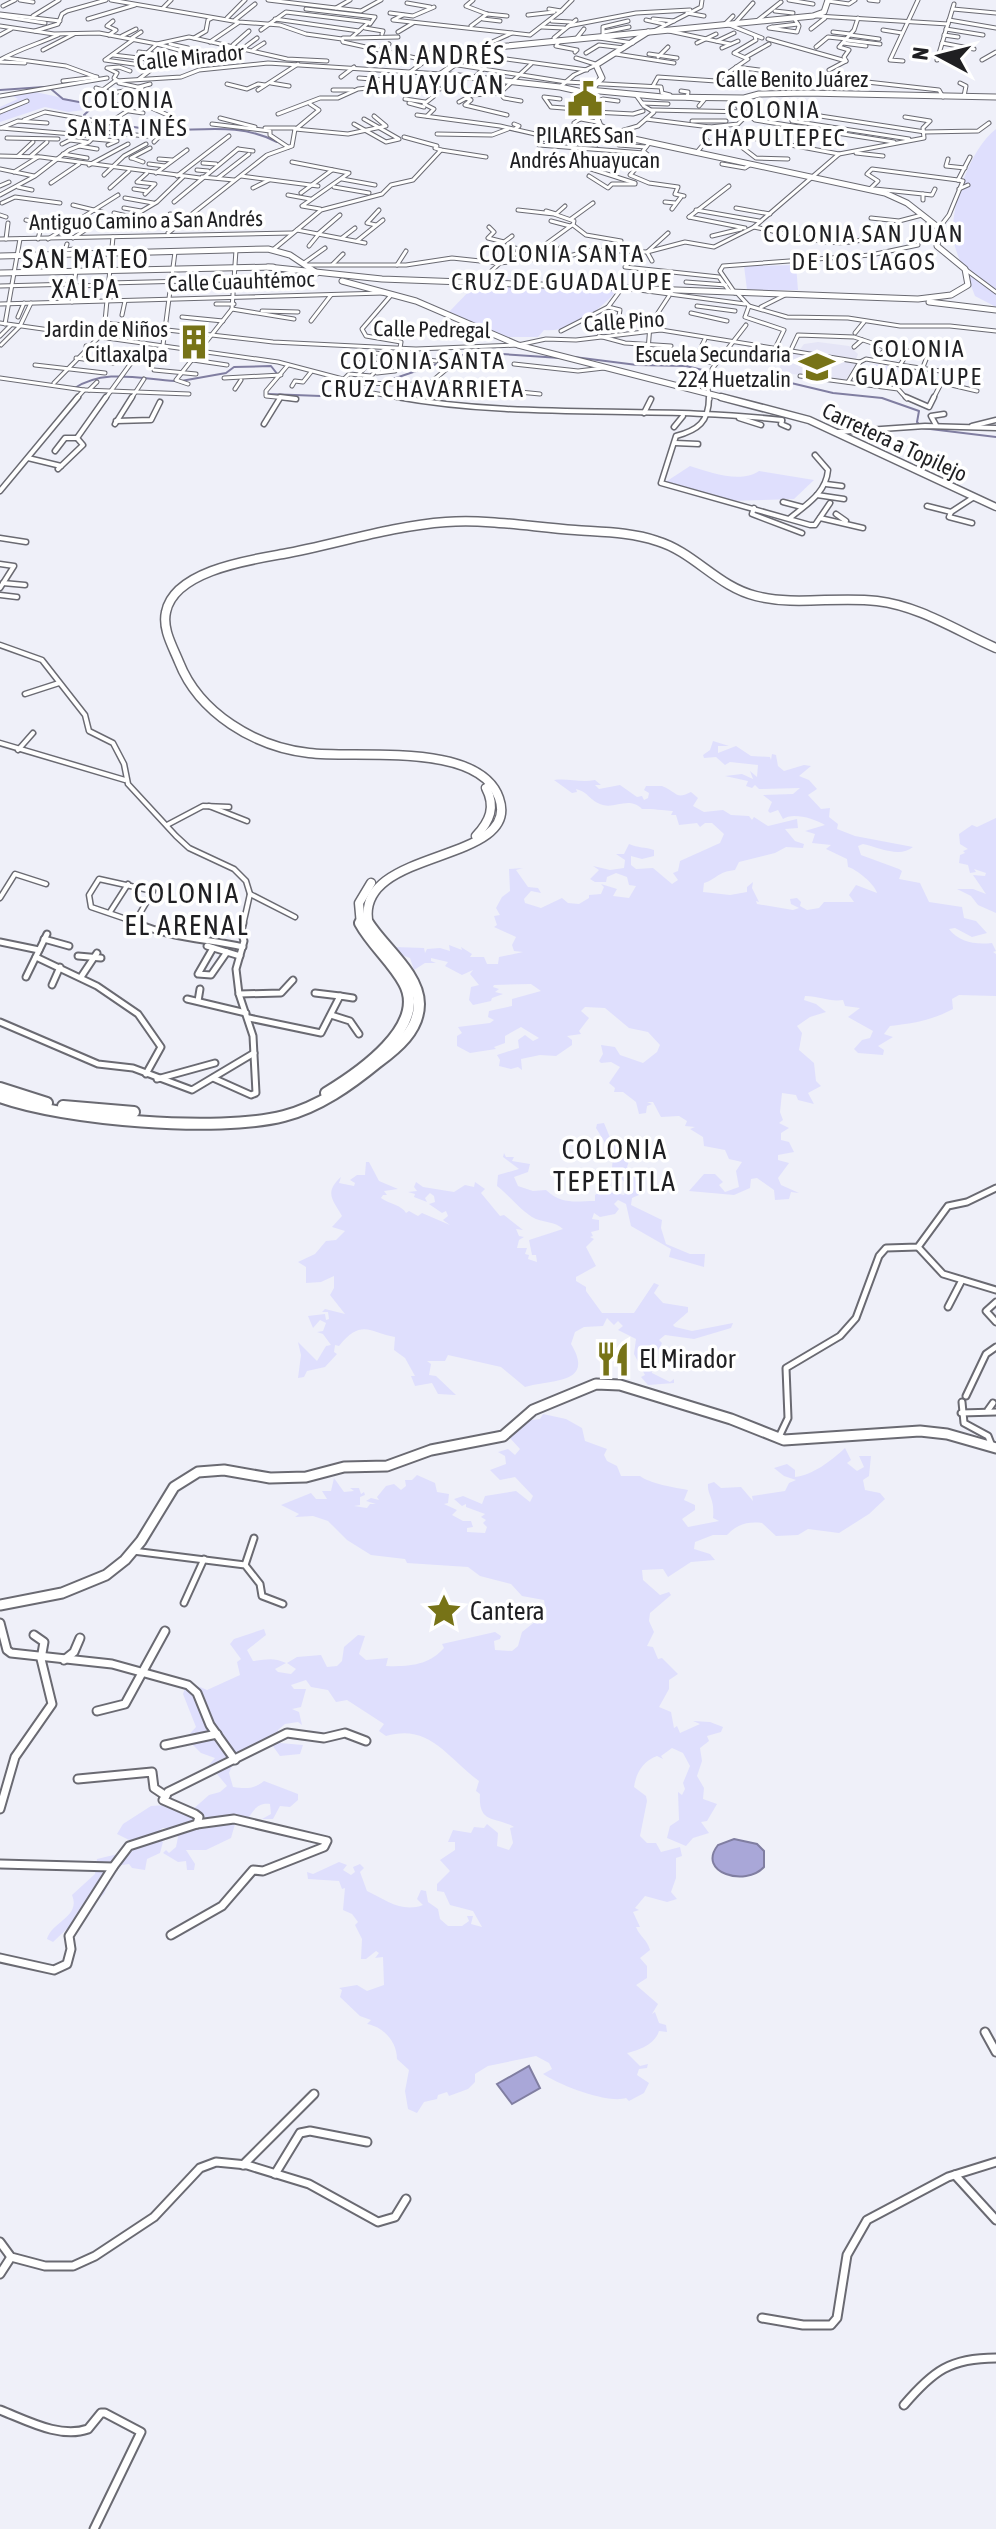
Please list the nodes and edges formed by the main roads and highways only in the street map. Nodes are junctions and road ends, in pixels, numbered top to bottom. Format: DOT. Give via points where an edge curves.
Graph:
graph roads {
  1 [pos="996,646"];
  2 [pos="0,1088"];
  3 [pos="0,1097"];
  4 [pos="994,1448"];
  5 [pos="0,1605"];
  1 -- 2 [label="highway" via="932,613 893,600 752,592 722,578 673,542 604,529 473,519 427,521 202,572 168,594 157,618 181,687 195,704 244,737 285,753 422,761 461,770 489,791 491,815 475,837 393,868 363,893 357,907 359,922 403,980 408,1017 391,1042 320,1097 255,1116 219,1118 64,1106"];
  1 -- 3 [label="highway" via="889,603 751,595 721,582 670,545 589,531 434,523 206,574 173,596 164,620 188,688 201,703 256,738 286,749 327,756 421,756 470,769 497,792 498,821 471,845 398,871 371,893 365,907 367,922 409,975 419,1000 418,1017 398,1046 329,1100 273,1120 220,1124 81,1115"];
  4 -- 5 [label="main road" via="920,1431 778,1439 686,1404 620,1385 596,1384 533,1410 503,1436 431,1450 387,1466 344,1467 306,1477 198,1472 170,1492 133,1551 106,1575 80,1587"];
}
